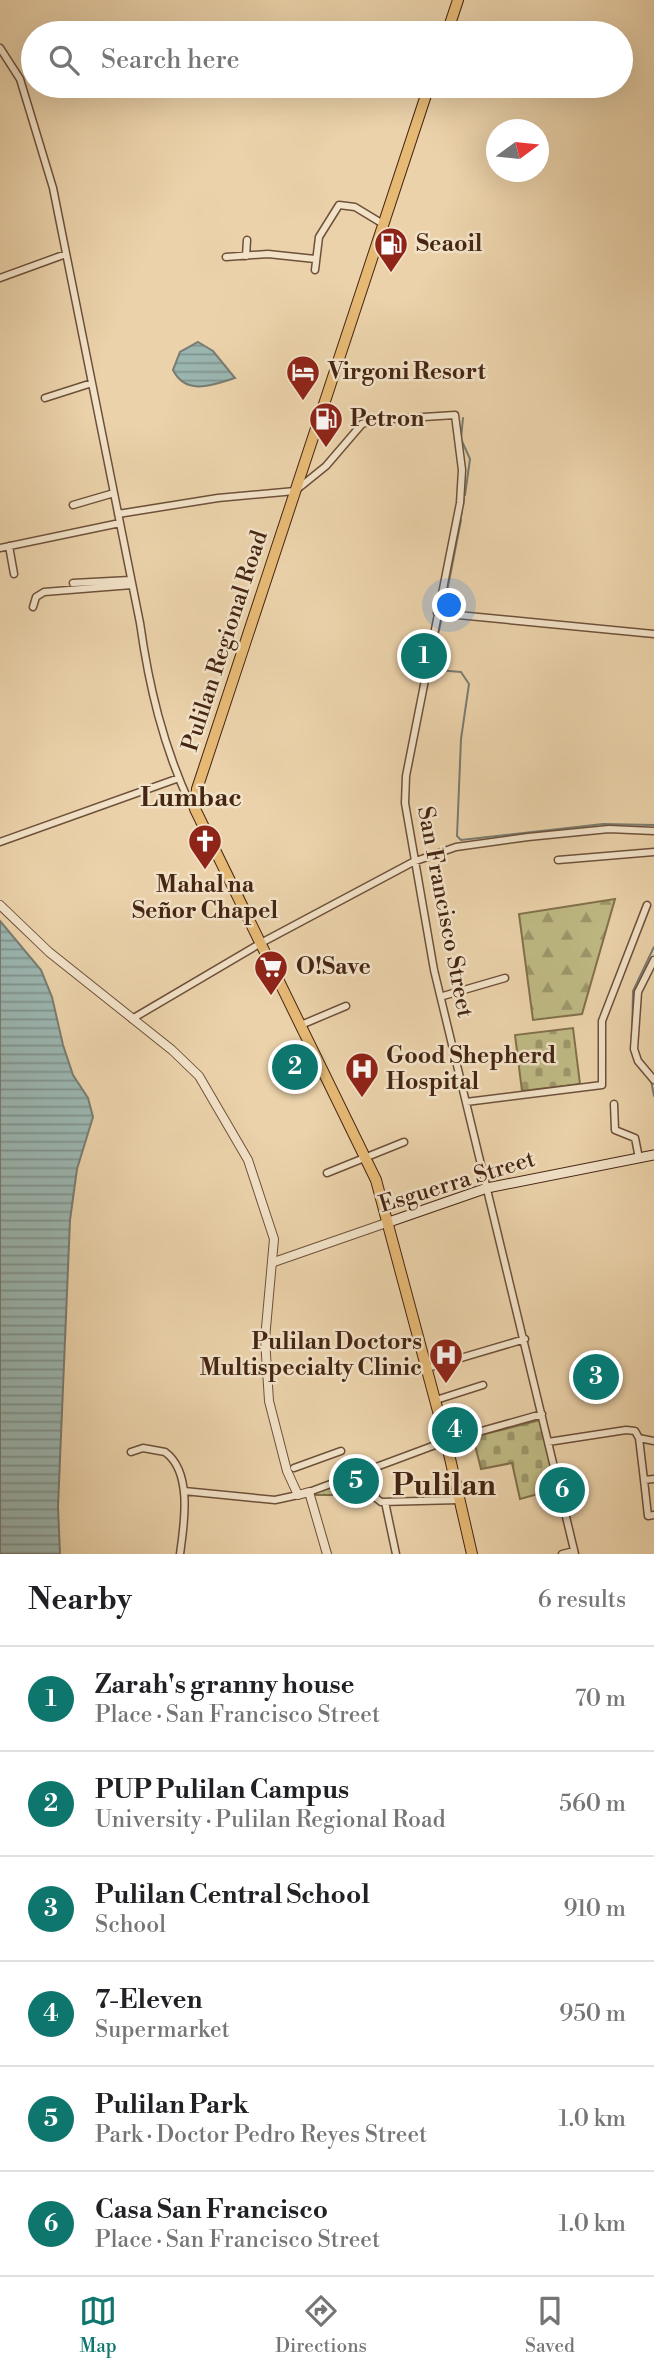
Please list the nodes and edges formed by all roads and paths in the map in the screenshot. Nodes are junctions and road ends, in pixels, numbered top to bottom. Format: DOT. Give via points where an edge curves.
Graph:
graph roads {
  1 [pos="458,0"];
  2 [pos="451,21"];
  3 [pos="0,48"];
  4 [pos="21,82"];
  5 [pos="26,98"];
  6 [pos="425,98"];
  7 [pos="383,224"];
  8 [pos="247,240"];
  9 [pos="66,254"];
  10 [pos="246,256"];
  11 [pos="226,257"];
  12 [pos="315,258"];
  13 [pos="315,270"];
  14 [pos="0,278"];
  15 [pos="92,383"];
  16 [pos="45,398"];
  17 [pos="295,491"];
  18 [pos="114,493"];
  19 [pos="73,505"];
  20 [pos="118,514"];
  21 [pos="120,523"];
  22 [pos="9,546"];
  23 [pos="0,548"];
  24 [pos="14,574"];
  25 [pos="131,582"];
  26 [pos="74,583"];
  27 [pos="33,607"];
  28 [pos="437,613"];
  29 [pos="654,634"];
  30 [pos="179,778"];
  31 [pos="195,809"];
  32 [pos="654,831"];
  33 [pos="0,842"];
  34 [pos="654,852"];
  35 [pos="558,860"];
  36 [pos="413,862"];
  37 [pos="0,905"];
  38 [pos="647,905"];
  39 [pos="261,943"];
  40 [pos="654,960"];
  41 [pos="505,978"];
  42 [pos="443,996"];
  43 [pos="346,1006"];
  44 [pos="132,1018"];
  45 [pos="302,1026"];
  46 [pos="654,1080"];
  47 [pos="466,1102"];
  48 [pos="614,1104"];
  49 [pos="404,1142"];
  50 [pos="654,1155"];
  51 [pos="366,1158"];
  52 [pos="639,1158"];
  53 [pos="327,1173"];
  54 [pos="487,1188"];
  55 [pos="389,1222"];
  56 [pos="275,1262"];
  57 [pos="525,1339"];
  58 [pos="427,1368"];
  59 [pos="483,1385"];
  60 [pos="436,1400"];
  61 [pos="542,1414"];
  62 [pos="639,1438"];
  63 [pos="446,1441"];
  64 [pos="654,1441"];
  65 [pos="548,1442"];
  66 [pos="341,1451"];
  67 [pos="131,1452"];
  68 [pos="370,1468"];
  69 [pos="291,1469"];
  70 [pos="654,1479"];
  71 [pos="644,1480"];
  72 [pos="184,1491"];
  73 [pos="309,1492"];
  74 [pos="298,1495"];
  75 [pos="459,1500"];
  76 [pos="385,1502"];
  77 [pos="654,1515"];
  78 [pos="574,1553"];
  79 [pos="180,1554"];
  80 [pos="327,1554"];
  81 [pos="396,1554"];
  82 [pos="472,1554"];
  83 [pos="562,1554"];
  1 -- 2 [label="main road"];
  3 -- 4 [label="street"];
  5 -- 9 [label="street" via="53,188"];
  6 -- 7 [label="main road, Pulilan Regional Road"];
  7 -- 12 [label="street" via="355,207 340,205 319,237"];
  7 -- 17 [label="main road, Pulilan Regional Road"];
  8 -- 10 [label="street"];
  9 -- 14 [label="street"];
  9 -- 15 [label="street"];
  10 -- 11 [label="street"];
  10 -- 12 [label="street"];
  12 -- 13 [label="street"];
  15 -- 16 [label="street"];
  15 -- 18 [label="street"];
  17 -- 20 [label="street"];
  17 -- 28 [label="street, San Francisco Street" via="326,466 362,424 455,415 462,470 460,503"];
  17 -- 31 [label="main road, Pulilan Regional Road" via="197,789"];
  18 -- 19 [label="street"];
  18 -- 20 [label="street"];
  20 -- 21 [label="street"];
  21 -- 22 [label="street"];
  21 -- 25 [label="street"];
  22 -- 23 [label="street"];
  22 -- 24 [label="street"];
  25 -- 26 [label="street"];
  25 -- 27 [label="street" via="44,592"];
  25 -- 30 [label="street" via="160,727"];
  28 -- 29 [label="street"];
  28 -- 36 [label="street, San Francisco Street" via="406,776"];
  30 -- 31 [label="street"];
  30 -- 33 [label="street"];
  31 -- 39 [label="main road"];
  32 -- 36 [label="street" via="609,829 528,836 456,847"];
  34 -- 35 [label="street"];
  36 -- 39 [label="street"];
  36 -- 42 [label="street, San Francisco Street"];
  37 -- 44 [label="street" via="49,952"];
  38 -- 47 [label="street" via="602,1021 602,1085"];
  39 -- 44 [label="street"];
  39 -- 45 [label="main road"];
  40 -- 46 [label="street" via="638,992 634,1049"];
  41 -- 42 [label="street"];
  42 -- 47 [label="street, San Francisco Street"];
  43 -- 45 [label="street"];
  44 -- 56 [label="street" via="199,1076 223,1113 248,1160 263,1202 274,1239"];
  45 -- 51 [label="main road"];
  47 -- 54 [label="street, San Francisco Street"];
  48 -- 52 [label="street" via="615,1130 635,1138"];
  49 -- 51 [label="street"];
  50 -- 52 [label="main road, Esguerra Street"];
  51 -- 53 [label="street"];
  51 -- 55 [label="main road"];
  52 -- 54 [label="main road, Esguerra Street"];
  54 -- 55 [label="main road, Esguerra Street"];
  54 -- 57 [label="street, San Francisco Street"];
  55 -- 56 [label="street, Esguerra Street"];
  55 -- 58 [label="main road"];
  56 -- 69 [label="street" via="265,1339 269,1401"];
  57 -- 58 [label="street"];
  57 -- 61 [label="street, San Francisco Street"];
  58 -- 60 [label="main road"];
  59 -- 60 [label="street"];
  60 -- 63 [label="main road"];
  61 -- 63 [label="street"];
  61 -- 65 [label="street, San Francisco Street"];
  62 -- 64 [label="street"];
  62 -- 65 [label="street" via="635,1431 626,1430"];
  62 -- 71 [label="street"];
  63 -- 68 [label="street"];
  63 -- 75 [label="main road"];
  65 -- 78 [label="street, San Francisco Street"];
  66 -- 69 [label="street"];
  67 -- 72 [label="street" via="143,1448 170,1454"];
  68 -- 73 [label="street"];
  68 -- 76 [label="street" via="376,1498"];
  69 -- 74 [label="street"];
  70 -- 71 [label="street"];
  71 -- 77 [label="street" via="649,1516"];
  72 -- 74 [label="street" via="275,1500"];
  72 -- 79 [label="street"];
  73 -- 74 [label="street"];
  73 -- 80 [label="street"];
  75 -- 76 [label="street"];
  75 -- 82 [label="main road"];
  76 -- 81 [label="street"];
  78 -- 83 [label="street"];
}
